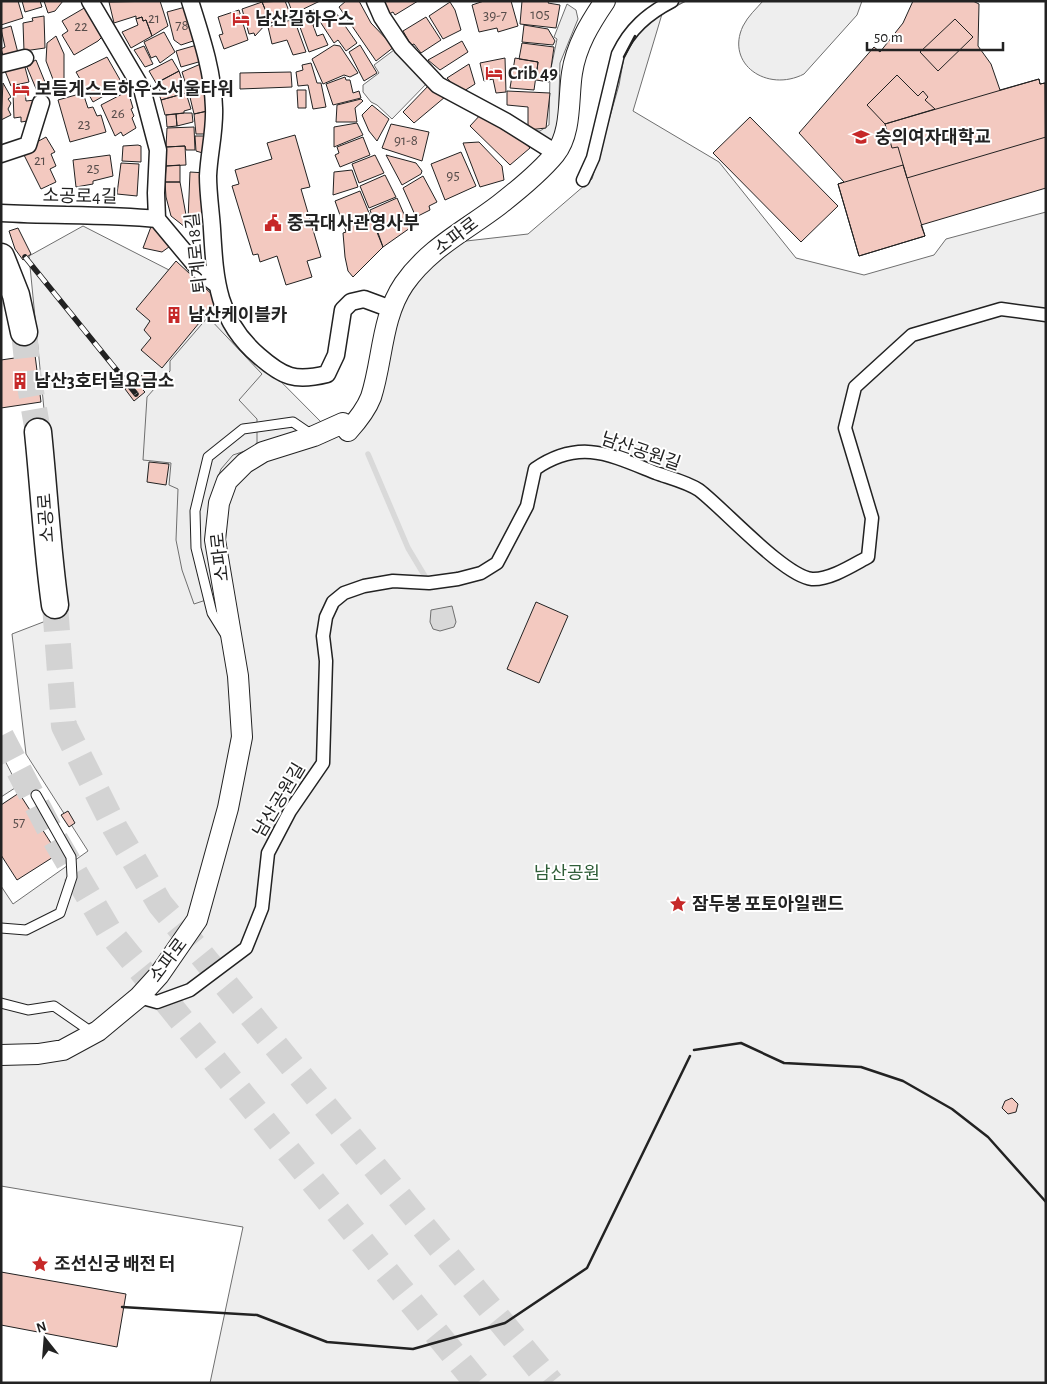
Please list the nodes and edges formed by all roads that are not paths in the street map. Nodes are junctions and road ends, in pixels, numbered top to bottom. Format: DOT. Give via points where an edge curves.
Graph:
graph roads {
  1 [pos="90,1"];
  2 [pos="190,1"];
  3 [pos="375,1"];
  4 [pos="604,1"];
  5 [pos="672,1"];
  6 [pos="25,58"];
  7 [pos="1,64"];
  8 [pos="41,103"];
  9 [pos="556,153"];
  10 [pos="1,154"];
  11 [pos="583,180"];
  12 [pos="1,213"];
  13 [pos="157,219"];
  14 [pos="1,257"];
  15 [pos="216,284"];
  16 [pos="391,309"];
  17 [pos="1046,315"];
  18 [pos="24,332"];
  19 [pos="38,432"];
  20 [pos="314,436"];
  21 [pos="55,605"];
  22 [pos="234,648"];
  23 [pos="36,795"];
  24 [pos="1,928"];
  25 [pos="139,996"];
  26 [pos="1,1003"];
  27 [pos="93,1033"];
  28 [pos="1,1054"];
  1 -- 13 [label="street" via="142,89 158,150"];
  2 -- 15 [label="street, 퇴계로18길" via="212,82 214,110 208,176"];
  3 -- 9 [label="street" via="402,46 438,85"];
  4 -- 9 [label="street, 소파로" via="587,28 575,59 563,138"];
  5 -- 11 [label="street" via="643,19 618,54 593,158"];
  6 -- 7 [label="street"];
  8 -- 10 [label="street" via="28,145"];
  9 -- 16 [label="street, 소파로" via="500,205 440,244 404,284"];
  12 -- 13 [label="street, 소공로4길"];
  13 -- 15 [label="street" via="202,273"];
  14 -- 18 [label="main road" via="16,295"];
  15 -- 16 [label="street, 퇴계로18길" via="225,313 249,347 289,378 327,374 336,355 344,310 351,302 364,298"];
  16 -- 20 [label="street, 소파로" via="370,397 359,418 348,431 343,423"];
  17 -- 25 [label="street, 남산공원길" via="1001,309 912,335 854,387 845,428 872,518 868,557 841,572 811,579 785,567 697,489 608,454 582,450 553,457 536,469 527,506 498,563 481,573 458,580 430,583 393,581 344,593 333,602 323,636 326,661 323,763 290,811 268,853 262,908 246,948 190,990 157,1002"];
  19 -- 21 [label="main road, 소공로"];
  20 -- 22 [label="street, 소파로" via="262,452 227,481 219,503 214,540"];
  20 -- 22 [label="lane" via="292,422 243,430 208,458 195,511 196,548 212,613"];
  22 -- 25 [label="street, 소파로" via="242,737 214,868 198,920 159,975"];
  23 -- 24 [label="lane" via="69,852 72,877 60,913 26,930"];
  25 -- 27 [label="street, 소파로"];
  26 -- 27 [label="lane" via="28,1010 54,1006"];
  27 -- 28 [label="street, 소파로" via="63,1050"];
}
